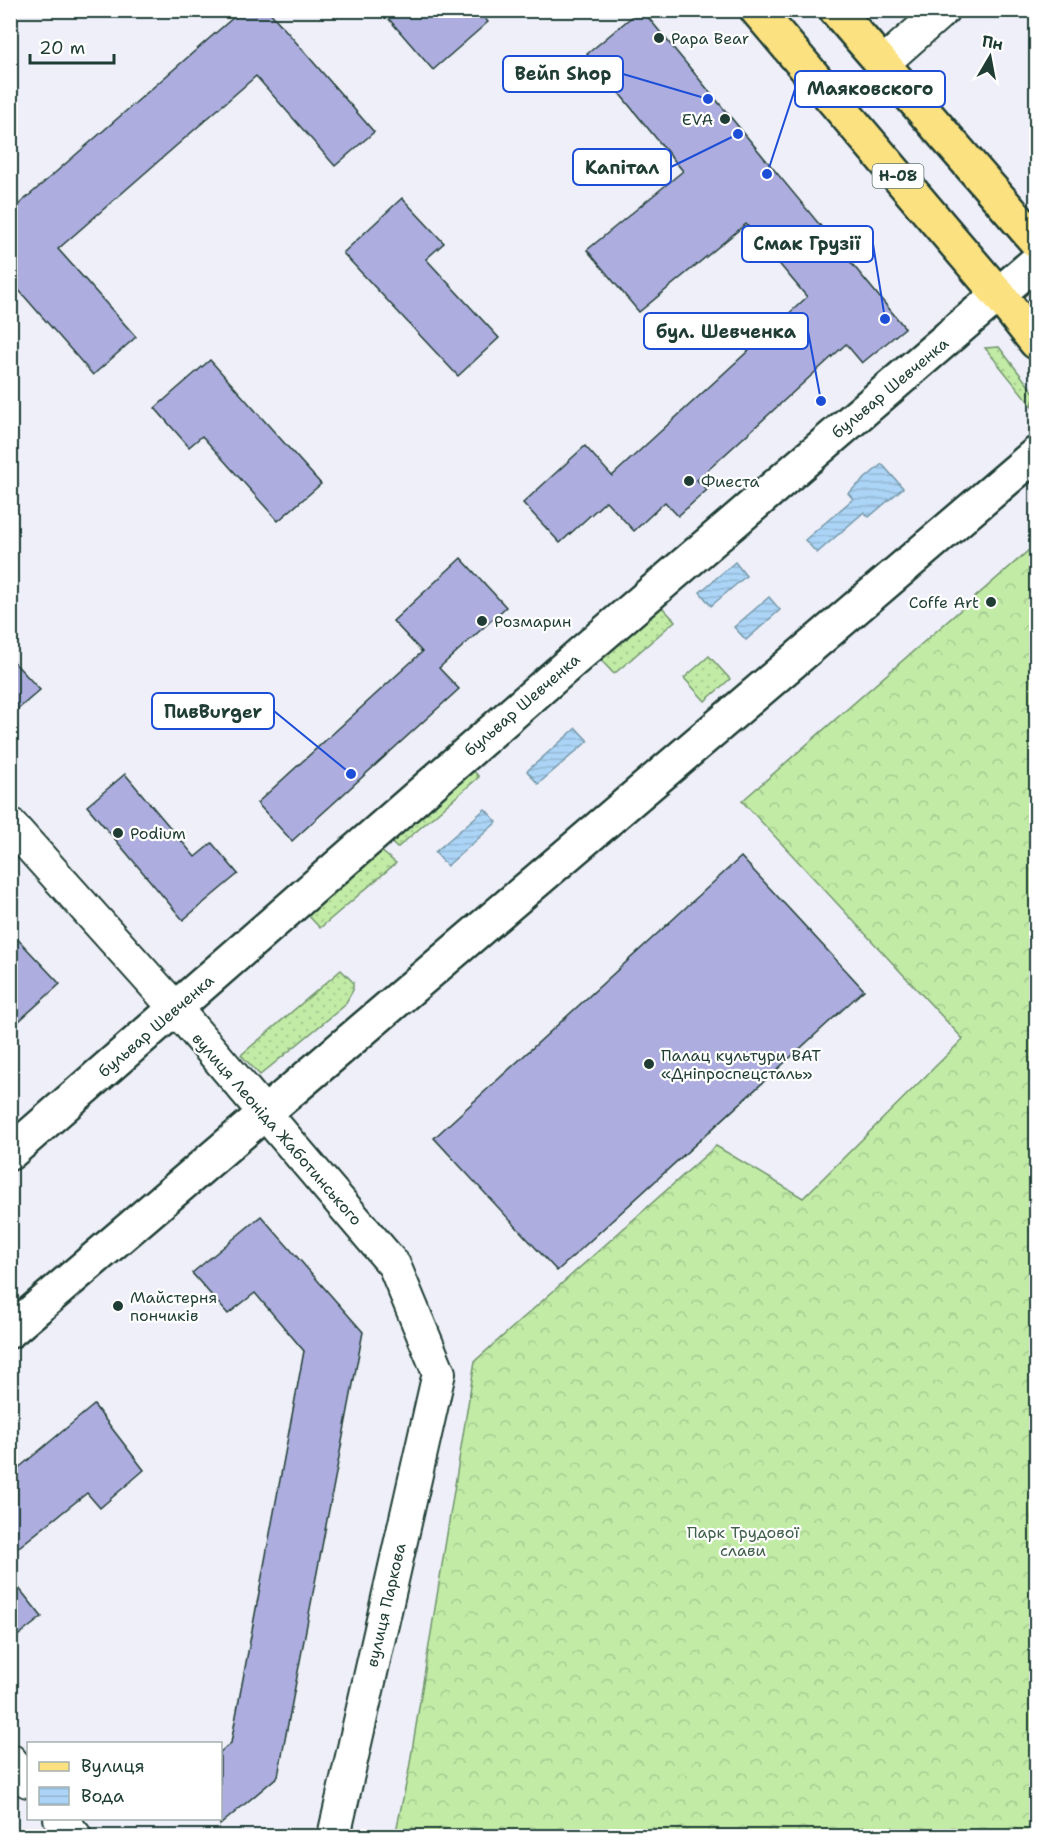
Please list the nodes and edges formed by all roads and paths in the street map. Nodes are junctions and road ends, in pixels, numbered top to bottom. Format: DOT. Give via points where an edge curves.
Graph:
graph roads {
  1 [pos="757,10"];
  2 [pos="836,10"];
  3 [pos="943,10"];
  4 [pos="882,64"];
  5 [pos="1036,242"];
  6 [pos="1036,262"];
  7 [pos="999,295"];
  8 [pos="1036,342"];
  9 [pos="1036,454"];
  10 [pos="10,824"];
  11 [pos="176,1010"];
  12 [pos="266,1114"];
  13 [pos="10,1153"];
  14 [pos="10,1331"];
  15 [pos="439,1374"];
  16 [pos="10,1760"];
  17 [pos="27,1780"];
  18 [pos="62,1820"];
  19 [pos="75,1836"];
  20 [pos="334,1836"];
  1 -- 7 [label="main road, Н-08"];
  2 -- 4 [label="main road"];
  3 -- 4 [label="street"];
  4 -- 5 [label="main road"];
  6 -- 7 [label="street, бульвар Шевченка"];
  7 -- 8 [label="main road, Н-08"];
  7 -- 11 [label="street, бульвар Шевченка" via="578,656"];
  9 -- 12 [label="street"];
  10 -- 11 [label="street, вулиця Леоніда Жаботинського"];
  11 -- 12 [label="street, вулиця Леоніда Жаботинського"];
  11 -- 13 [label="street, бульвар Шевченка"];
  12 -- 14 [label="street"];
  12 -- 15 [label="street, вулиця Леоніда Жаботинського" via="394,1265"];
  15 -- 20 [label="street, вулиця Паркова"];
  16 -- 17 [label="street"];
  18 -- 19 [label="street"];
}
